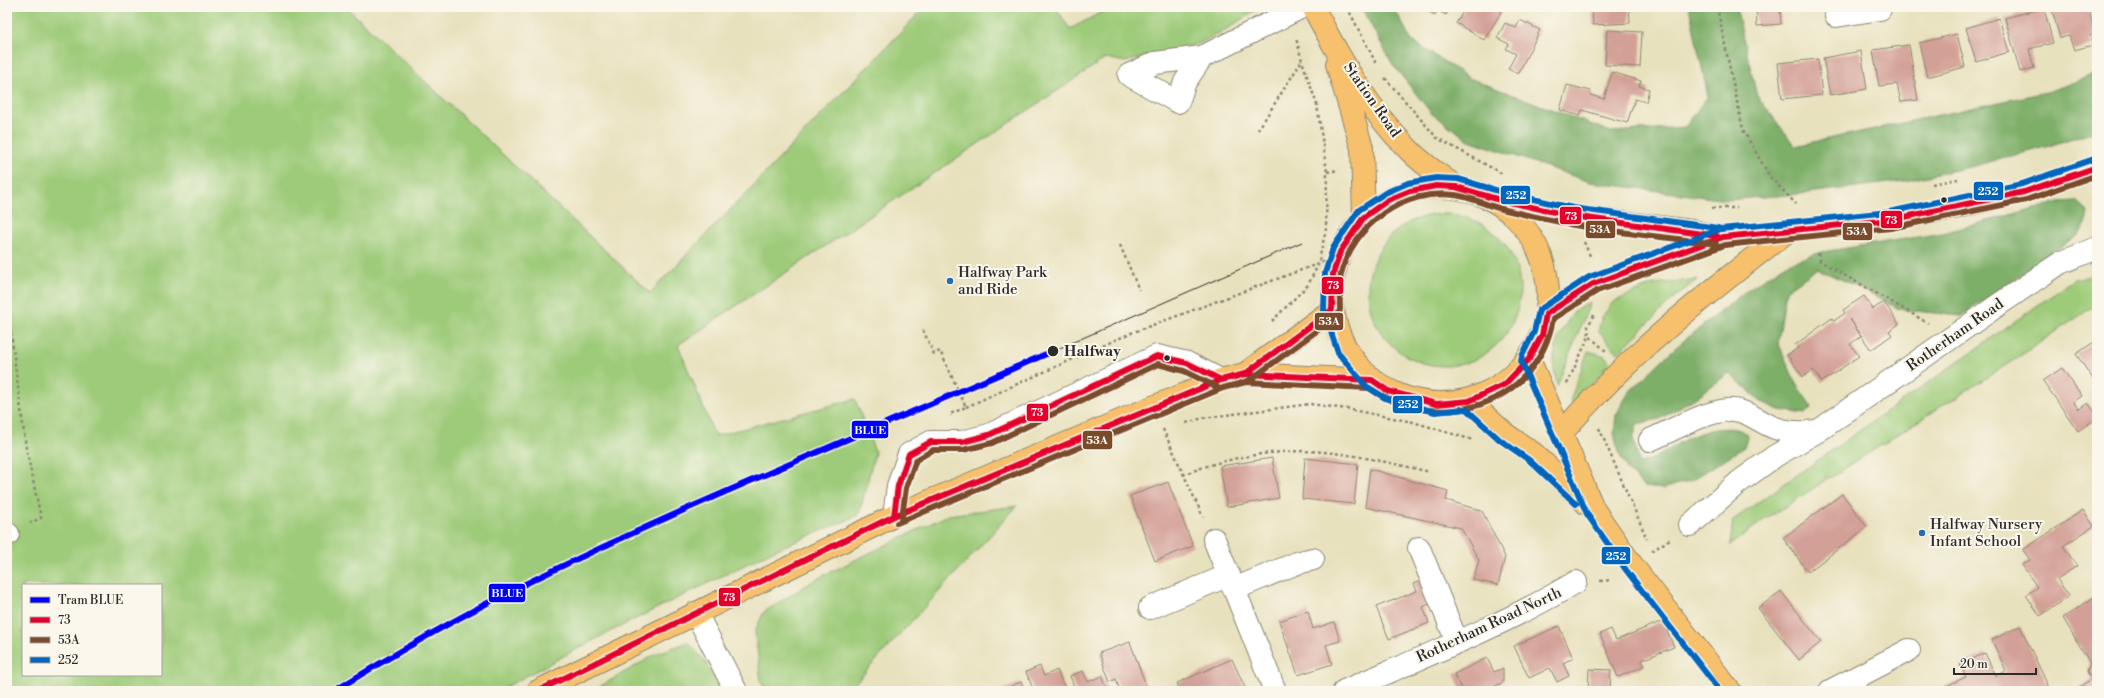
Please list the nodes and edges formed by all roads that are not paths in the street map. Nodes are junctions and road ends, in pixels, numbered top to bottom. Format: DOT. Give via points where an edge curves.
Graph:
graph roads {
  1 [pos="1313,7"];
  2 [pos="1883,8"];
  3 [pos="1293,11"];
  4 [pos="1836,16"];
  5 [pos="1330,39"];
  6 [pos="1202,57"];
  7 [pos="2095,173"];
  8 [pos="1456,187"];
  9 [pos="1500,200"];
  10 [pos="1364,217"];
  11 [pos="1788,231"];
  12 [pos="1722,237"];
  13 [pos="2097,248"];
  14 [pos="1332,310"];
  15 [pos="1546,314"];
  16 [pos="1529,359"];
  17 [pos="1245,374"];
  18 [pos="1221,380"];
  19 [pos="1372,380"];
  20 [pos="1469,401"];
  21 [pos="1818,431"];
  22 [pos="1561,434"];
  23 [pos="1650,440"];
  24 [pos="1594,510"];
  25 [pos="894,516"];
  26 [pos="1690,525"];
  27 [pos="1214,539"];
  28 [pos="1419,548"];
  29 [pos="1313,560"];
  30 [pos="1231,582"];
  31 [pos="1576,582"];
  32 [pos="1150,608"];
  33 [pos="696,613"];
  34 [pos="1457,642"];
  35 [pos="1908,650"];
  36 [pos="538,691"];
  37 [pos="736,691"];
  38 [pos="1275,691"];
  39 [pos="1344,691"];
  40 [pos="1730,691"];
  41 [pos="1830,691"];
  1 -- 5 [label="main road, Station Road"];
  2 -- 4 [label="street"];
  3 -- 6 [label="street"];
  5 -- 8 [label="main road, Station Road" via="1383,121 1408,150"];
  5 -- 10 [label="main road, Station Road" via="1362,148"];
  6 -- 6 [label="street" via="1185,82 1178,102 1129,75 1155,63"];
  7 -- 11 [label="main road" via="1954,208 1890,220"];
  8 -- 9 [label="main road"];
  8 -- 10 [label="main road" via="1436,186 1410,191 1388,200"];
  9 -- 12 [label="main road" via="1572,216"];
  9 -- 15 [label="main road" via="1525,227 1540,257 1547,284"];
  10 -- 14 [label="main road" via="1339,256 1333,274"];
  11 -- 12 [label="main road"];
  11 -- 22 [label="main road" via="1716,285 1623,367"];
  12 -- 15 [label="main road" via="1593,284"];
  13 -- 21 [label="street, Rotherham Road" via="2060,263"];
  14 -- 17 [label="main road"];
  14 -- 19 [label="main road" via="1345,348"];
  15 -- 16 [label="main road" via="1542,335"];
  16 -- 20 [label="main road" via="1505,384"];
  16 -- 22 [label="main road"];
  17 -- 18 [label="main road"];
  17 -- 19 [label="main road"];
  18 -- 25 [label="main road"];
  18 -- 25 [label="street" via="1187,363 1157,356 989,435 962,442 931,442 909,454 898,486"];
  19 -- 20 [label="main road" via="1388,391 1436,404"];
  20 -- 24 [label="main road" via="1505,434 1534,454"];
  21 -- 23 [label="street" via="1799,433 1775,428 1746,413 1727,410 1694,420"];
  21 -- 26 [label="street, Rotherham Road" via="1775,456 1739,482"];
  22 -- 24 [label="main road"];
  24 -- 40 [label="main road" via="1632,565"];
  25 -- 33 [label="main road"];
  27 -- 30 [label="street"];
  28 -- 34 [label="street"];
  29 -- 30 [label="street"];
  30 -- 32 [label="street"];
  30 -- 38 [label="street"];
  31 -- 34 [label="street, Rotherham Road North" via="1555,595"];
  33 -- 36 [label="main road"];
  33 -- 37 [label="street"];
  34 -- 39 [label="street, Rotherham Road North"];
  35 -- 41 [label="street"];
}
